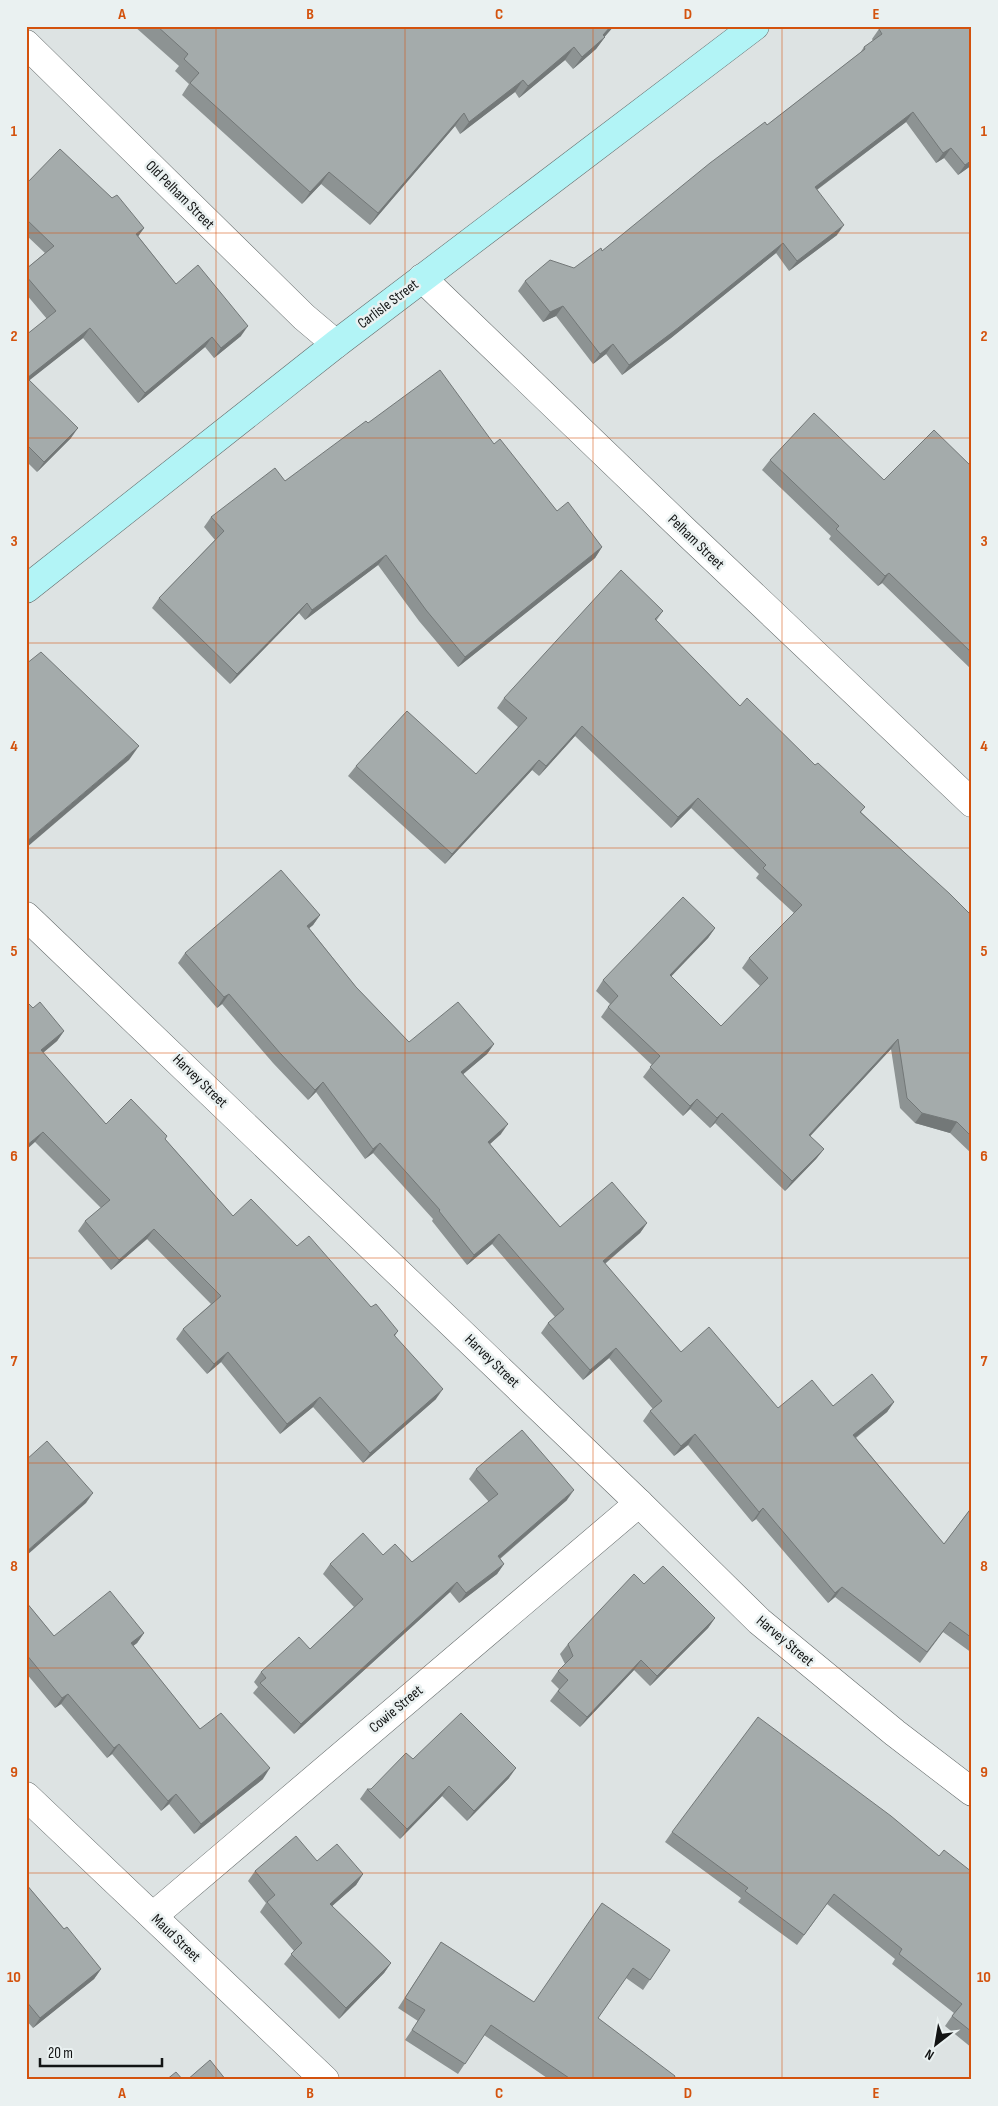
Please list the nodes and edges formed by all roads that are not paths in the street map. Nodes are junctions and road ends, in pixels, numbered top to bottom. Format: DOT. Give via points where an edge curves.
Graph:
graph roads {
  1 [pos="755,26"];
  2 [pos="26,44"];
  3 [pos="422,278"];
  4 [pos="336,344"];
  5 [pos="26,589"];
  6 [pos="972,803"];
  7 [pos="26,916"];
  8 [pos="639,1503"];
  9 [pos="972,1792"];
  10 [pos="26,1796"];
  11 [pos="153,1916"];
  12 [pos="325,2080"];
  1 -- 3 [label="street, Carlisle Street"];
  2 -- 4 [label="street, Old Pelham Street" via="304,317"];
  3 -- 4 [label="street, Carlisle Street"];
  3 -- 6 [label="street, Pelham Street"];
  4 -- 5 [label="street, Carlisle Street"];
  7 -- 8 [label="street, Harvey Street"];
  8 -- 9 [label="street, Harvey Street" via="759,1621"];
  8 -- 11 [label="street, Cowie Street"];
  10 -- 11 [label="street, Maud Street"];
  11 -- 12 [label="street, Maud Street"];
}
